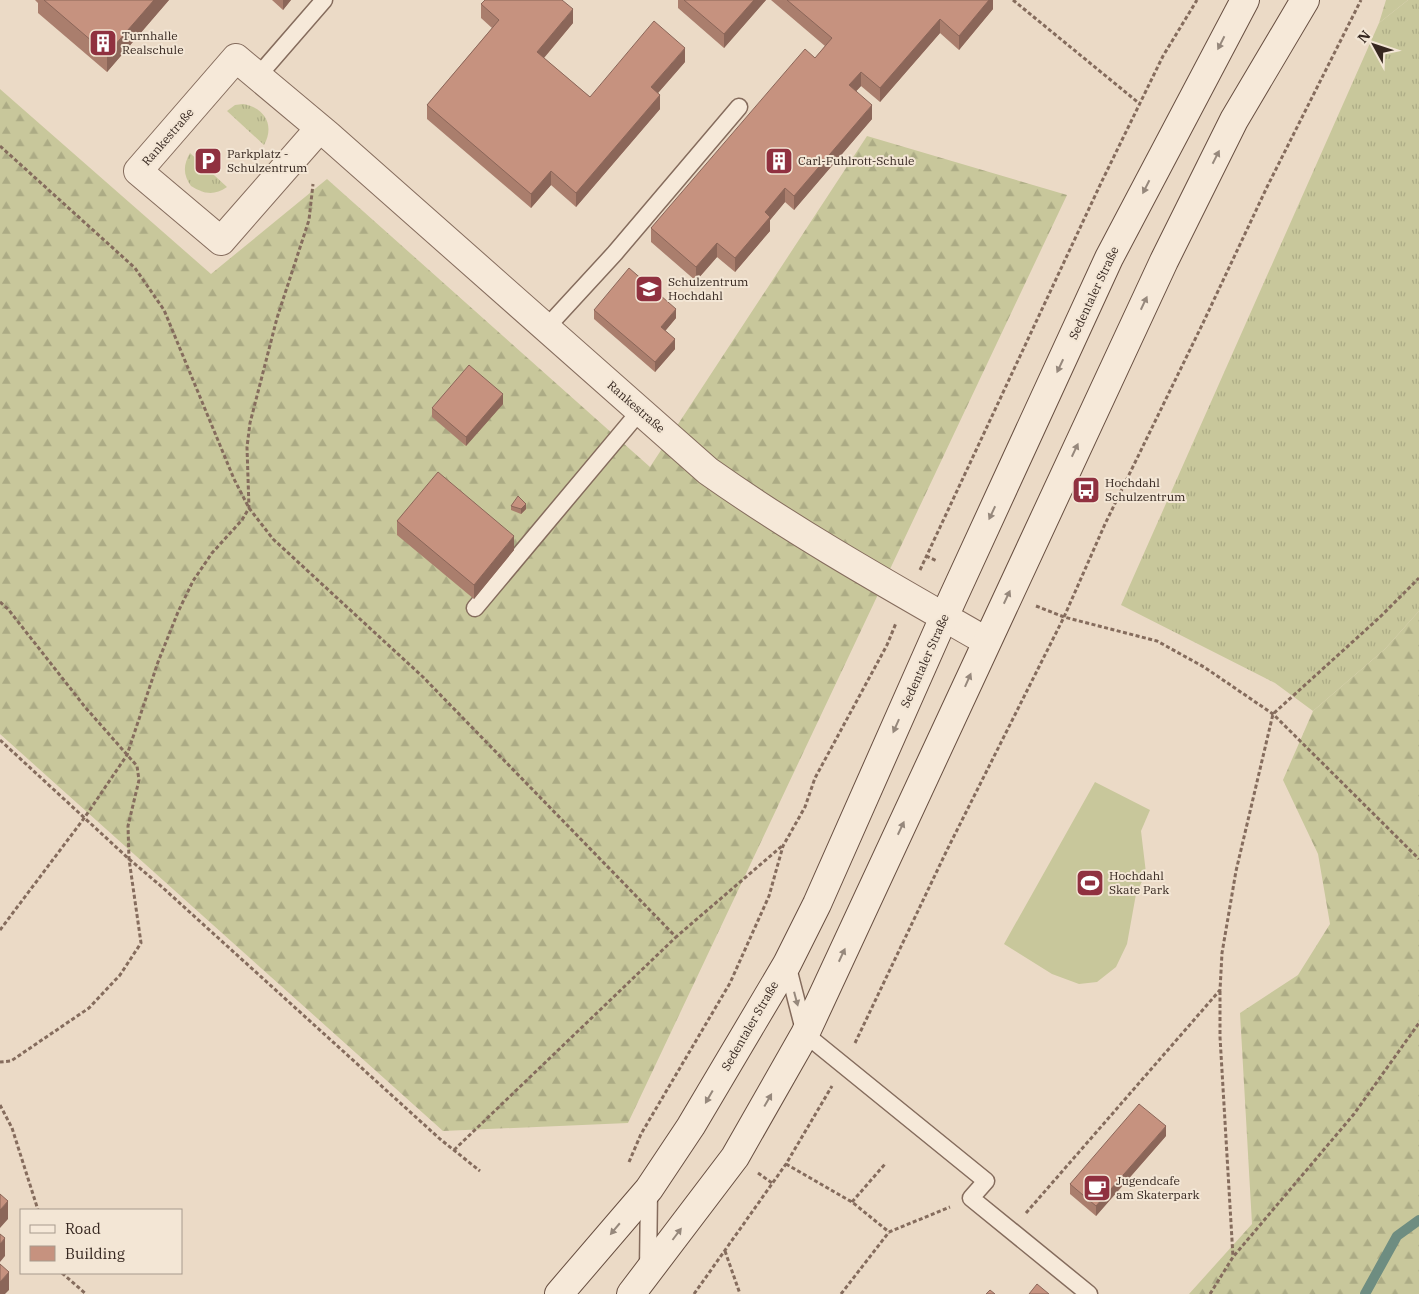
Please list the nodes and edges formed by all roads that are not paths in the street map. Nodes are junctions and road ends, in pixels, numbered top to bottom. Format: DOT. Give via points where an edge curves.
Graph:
graph roads {
  1 [pos="324,0"];
  2 [pos="1245,0"];
  3 [pos="1305,0"];
  4 [pos="258,76"];
  5 [pos="739,107"];
  6 [pos="320,129"];
  7 [pos="546,328"];
  8 [pos="640,411"];
  9 [pos="475,608"];
  10 [pos="944,618"];
  11 [pos="986,641"];
  12 [pos="787,964"];
  13 [pos="805,1034"];
  14 [pos="649,1189"];
  15 [pos="648,1273"];
  16 [pos="559,1294"];
  17 [pos="631,1294"];
  18 [pos="1088,1294"];
  1 -- 4 [label="lane"];
  2 -- 10 [label="street, Sedentaler Straße, one-way" via="1109,258"];
  11 -- 3 [label="street, one-way" via="1168,252 1234,120"];
  4 -- 6 [label="street, Rankestraße"];
  4 -- 6 [label="street, Rankestraße" via="236,58 138,171 221,241"];
  5 -- 7 [label="lane"];
  6 -- 7 [label="street, Rankestraße"];
  7 -- 8 [label="street, Rankestraße"];
  8 -- 9 [label="lane"];
  8 -- 10 [label="street, Rankestraße" via="708,471 766,512"];
  10 -- 11 [label="street, Rankestraße"];
  10 -- 12 [label="street, Sedentaler Straße, one-way" via="817,904"];
  13 -- 11 [label="street, one-way"];
  12 -- 13 [label="lane, one-way"];
  12 -- 14 [label="street, Sedentaler Straße, one-way" via="691,1126"];
  15 -- 13 [label="street, one-way" via="735,1157"];
  13 -- 18 [label="lane" via="986,1181 971,1198"];
  14 -- 15 [label="lane"];
  14 -- 16 [label="street, Sedentaler Straße, one-way"];
  15 -- 17 [label="street"];
}
